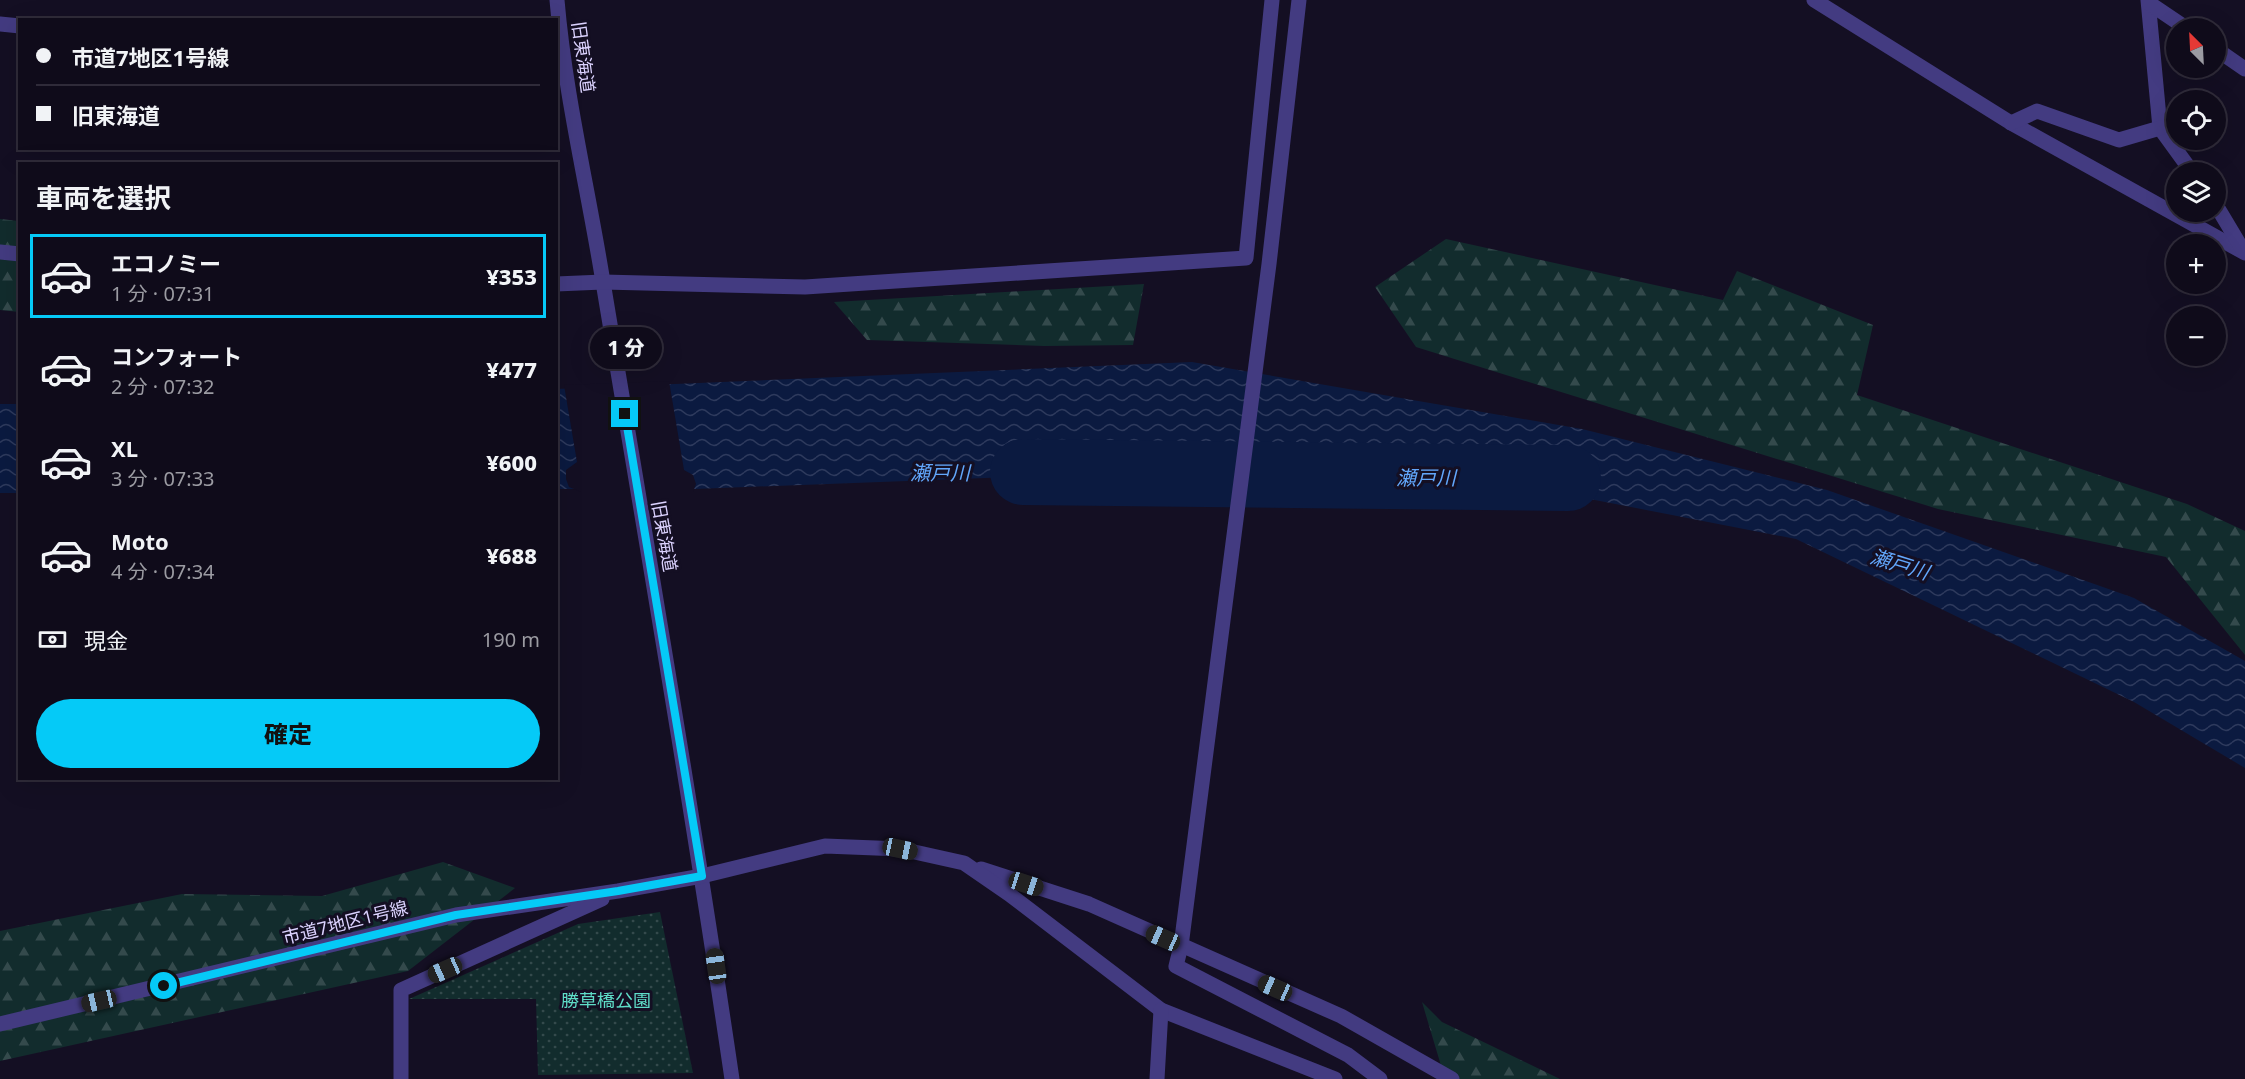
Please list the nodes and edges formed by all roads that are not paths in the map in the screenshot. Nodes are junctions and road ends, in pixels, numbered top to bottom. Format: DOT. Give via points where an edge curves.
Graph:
graph roads {
  1 [pos="557,0"];
  2 [pos="1272,0"];
  3 [pos="1299,0"];
  4 [pos="1814,0"];
  5 [pos="2149,2"];
  6 [pos="558,18"];
  7 [pos="2172,18"];
  8 [pos="0,24"];
  9 [pos="558,24"];
  10 [pos="18,26"];
  11 [pos="559,47"];
  12 [pos="2226,56"];
  13 [pos="2245,69"];
  14 [pos="2011,123"];
  15 [pos="2160,128"];
  16 [pos="2185,162"];
  17 [pos="2226,222"];
  18 [pos="0,252"];
  19 [pos="2244,253"];
  20 [pos="18,254"];
  21 [pos="603,282"];
  22 [pos="558,284"];
  23 [pos="964,863"];
  24 [pos="702,876"];
  25 [pos="618,891"];
  26 [pos="1181,946"];
  27 [pos="1161,1010"];
  28 [pos="0,1024"];
  29 [pos="401,1079"];
  30 [pos="732,1079"];
  31 [pos="1157,1079"];
  32 [pos="1335,1079"];
  33 [pos="1380,1079"];
  34 [pos="1452,1079"];
  1 -- 6 [label="street, 旧東海道"];
  2 -- 21 [label="street" via="1246,258 805,287"];
  3 -- 26 [label="street"];
  4 -- 14 [label="street"];
  5 -- 7 [label="street"];
  5 -- 15 [label="street"];
  8 -- 10 [label="street"];
  9 -- 11 [label="street, 旧東海道"];
  11 -- 21 [label="street, 旧東海道"];
  12 -- 13 [label="street"];
  14 -- 15 [label="street" via="2037,111 2119,140"];
  14 -- 19 [label="street"];
  15 -- 16 [label="street"];
  17 -- 19 [label="street"];
  18 -- 20 [label="street"];
  21 -- 22 [label="street"];
  21 -- 24 [label="street, 旧東海道"];
  23 -- 24 [label="street, 市道7地区1号線" via="900,849 825,846"];
  23 -- 26 [label="street, 市道7地区1号線" via="1089,904"];
  23 -- 27 [label="street"];
  24 -- 25 [label="street, 市道7地区1号線"];
  24 -- 30 [label="street, 旧東海道"];
  25 -- 28 [label="street, 市道7地区1号線" via="456,915"];
  25 -- 29 [label="street" via="401,990"];
  26 -- 33 [label="street" via="1176,966 1348,1055"];
  26 -- 34 [label="street, 市道7地区1号線" via="1341,1016"];
  27 -- 31 [label="street"];
  27 -- 32 [label="street"];
}
